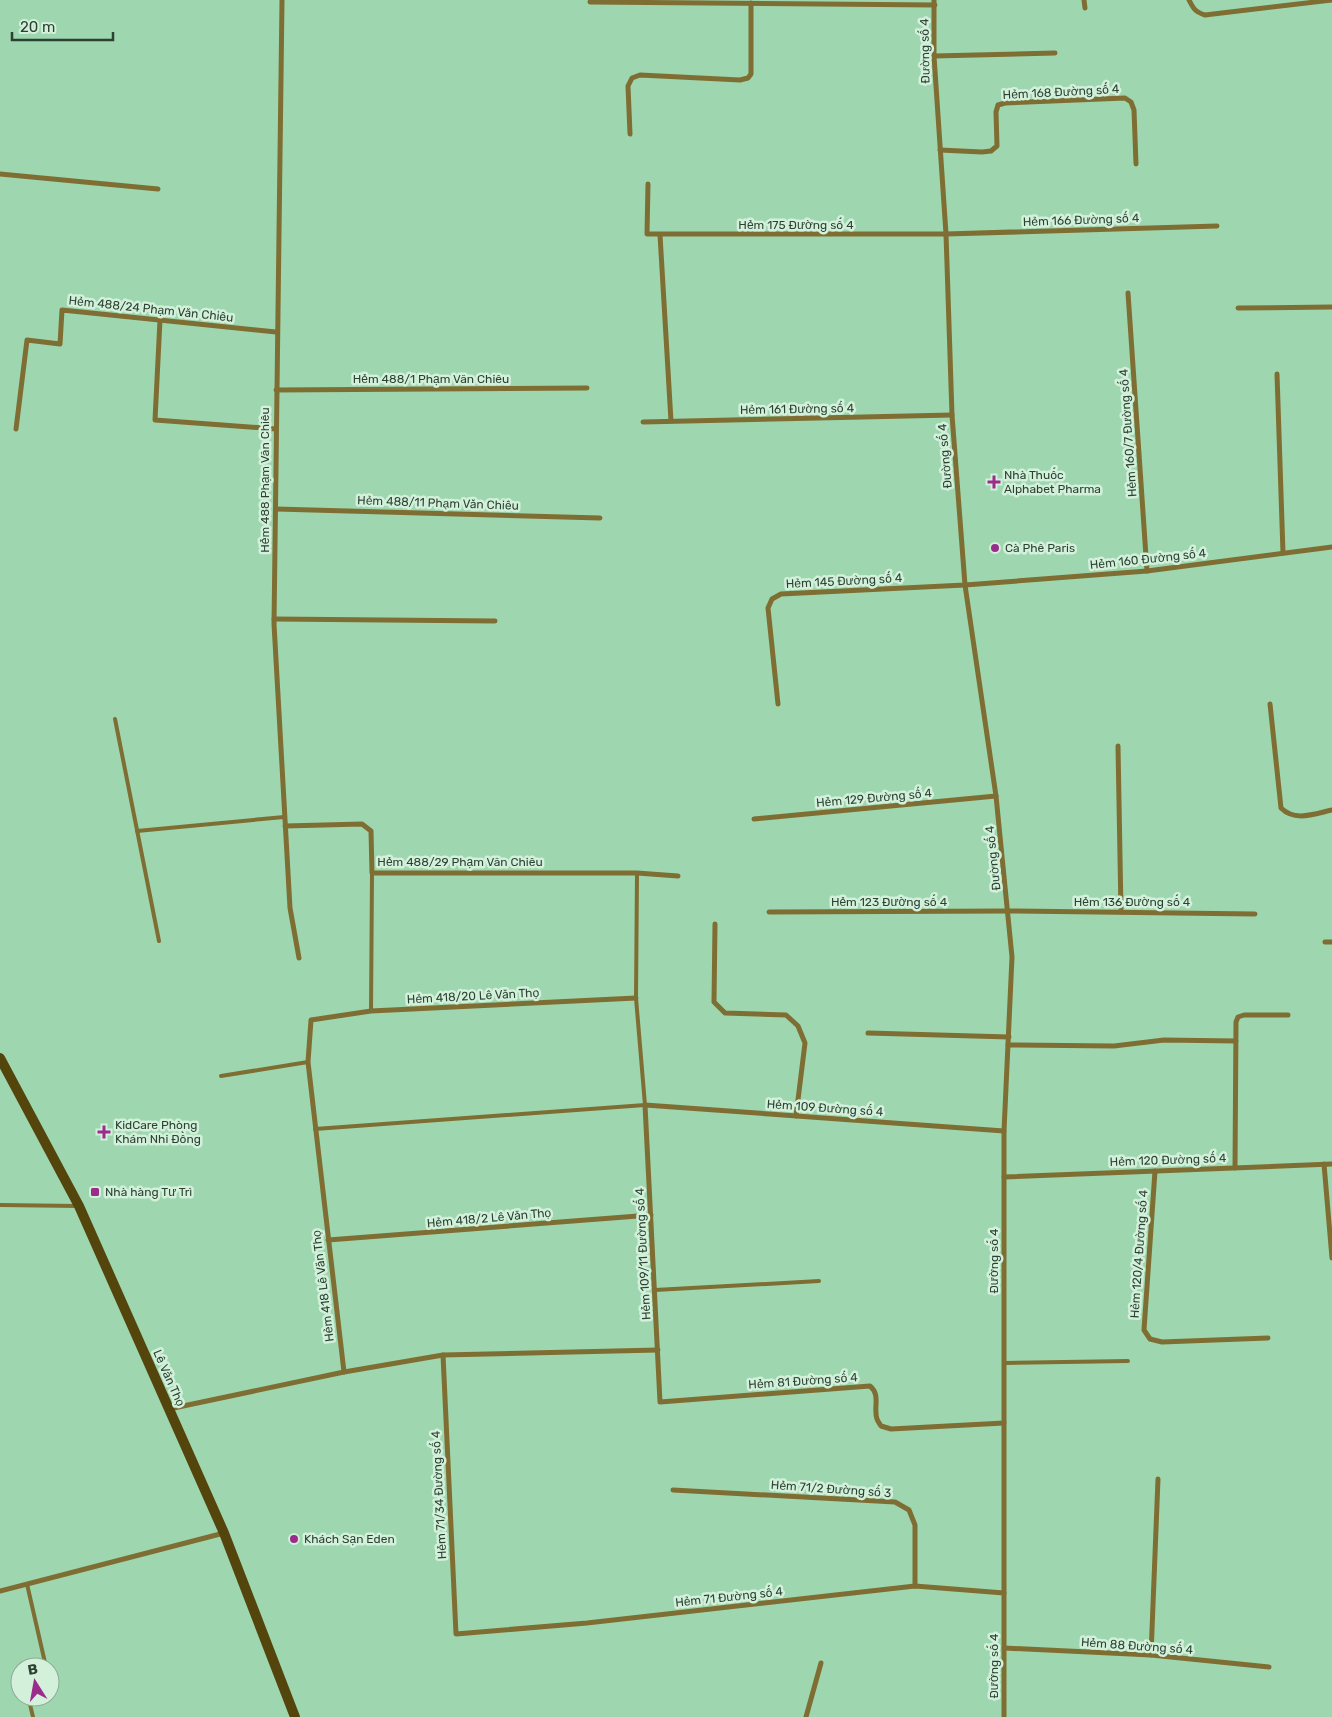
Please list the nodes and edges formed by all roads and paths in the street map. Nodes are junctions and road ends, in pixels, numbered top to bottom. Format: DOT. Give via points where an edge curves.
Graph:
graph roads {
  1 [pos="282,0"];
  2 [pos="1084,0"];
  3 [pos="1189,0"];
  4 [pos="1332,0"];
  5 [pos="590,2"];
  6 [pos="751,3"];
  7 [pos="934,3"];
  8 [pos="1085,8"];
  9 [pos="1055,53"];
  10 [pos="934,56"];
  11 [pos="630,134"];
  12 [pos="940,150"];
  13 [pos="1136,164"];
  14 [pos="0,174"];
  15 [pos="648,184"];
  16 [pos="158,188"];
  17 [pos="1217,226"];
  18 [pos="946,234"];
  19 [pos="660,235"];
  20 [pos="1128,293"];
  21 [pos="1332,307"];
  22 [pos="1238,308"];
  23 [pos="160,320"];
  24 [pos="276,332"];
  25 [pos="1277,374"];
  26 [pos="587,388"];
  27 [pos="276,390"];
  28 [pos="952,415"];
  29 [pos="671,421"];
  30 [pos="643,422"];
  31 [pos="16,429"];
  32 [pos="276,429"];
  33 [pos="276,508"];
  34 [pos="600,518"];
  35 [pos="1332,547"];
  36 [pos="1283,553"];
  37 [pos="1147,571"];
  38 [pos="965,586"];
  39 [pos="274,619"];
  40 [pos="496,621"];
  41 [pos="778,704"];
  42 [pos="1270,704"];
  43 [pos="115,719"];
  44 [pos="1118,746"];
  45 [pos="996,796"];
  46 [pos="1332,810"];
  47 [pos="284,817"];
  48 [pos="754,819"];
  49 [pos="285,826"];
  50 [pos="137,831"];
  51 [pos="372,873"];
  52 [pos="637,873"];
  53 [pos="678,876"];
  54 [pos="769,912"];
  55 [pos="1008,912"];
  56 [pos="1121,912"];
  57 [pos="1255,914"];
  58 [pos="715,924"];
  59 [pos="158,941"];
  60 [pos="1325,942"];
  61 [pos="1332,942"];
  62 [pos="299,958"];
  63 [pos="636,998"];
  64 [pos="371,1011"];
  65 [pos="1288,1015"];
  66 [pos="311,1020"];
  67 [pos="868,1033"];
  68 [pos="1008,1036"];
  69 [pos="1236,1041"];
  70 [pos="1008,1045"];
  71 [pos="0,1058"];
  72 [pos="308,1062"];
  73 [pos="221,1076"];
  74 [pos="645,1105"];
  75 [pos="796,1116"];
  76 [pos="315,1129"];
  77 [pos="1004,1131"];
  78 [pos="1324,1164"];
  79 [pos="1332,1164"];
  80 [pos="1235,1168"];
  81 [pos="1156,1171"];
  82 [pos="1004,1177"];
  83 [pos="0,1205"];
  84 [pos="78,1206"];
  85 [pos="651,1215"];
  86 [pos="328,1240"];
  87 [pos="1332,1258"];
  88 [pos="819,1281"];
  89 [pos="655,1290"];
  90 [pos="1268,1338"];
  91 [pos="658,1350"];
  92 [pos="443,1355"];
  93 [pos="1128,1361"];
  94 [pos="1004,1363"];
  95 [pos="344,1372"];
  96 [pos="660,1402"];
  97 [pos="169,1409"];
  98 [pos="1004,1423"];
  99 [pos="1158,1479"];
  100 [pos="673,1490"];
  101 [pos="224,1533"];
  102 [pos="27,1584"];
  103 [pos="915,1586"];
  104 [pos="0,1591"];
  105 [pos="1004,1593"];
  106 [pos="456,1634"];
  107 [pos="1004,1648"];
  108 [pos="1151,1655"];
  109 [pos="44,1657"];
  110 [pos="821,1663"];
  111 [pos="1269,1667"];
  112 [pos="295,1717"];
  113 [pos="806,1717"];
  114 [pos="1004,1717"];
  1 -- 24 [label="street, Hẻm 488 Phạm Văn Chiêu"];
  2 -- 8 [label="street"];
  3 -- 4 [label="street" via="1198,13 1204,15"];
  5 -- 6 [label="street"];
  6 -- 7 [label="street"];
  6 -- 11 [label="street" via="751,74 748,78 632,78 628,86"];
  7 -- 10 [label="street, Đường số 4"];
  9 -- 10 [label="street"];
  10 -- 12 [label="street, Đường số 4"];
  12 -- 13 [label="street, Hẻm 168 Đường số 4" via="991,151 997,146 998,105 1005,103 1125,98 1132,102 1134,110"];
  12 -- 18 [label="street, Đường số 4"];
  14 -- 16 [label="street"];
  15 -- 19 [label="street, Hẻm 175 Đường số 4" via="647,234"];
  17 -- 18 [label="street, Hẻm 166 Đường số 4"];
  18 -- 19 [label="street, Hẻm 175 Đường số 4"];
  18 -- 28 [label="street, Đường số 4"];
  19 -- 29 [label="street"];
  20 -- 37 [label="street, Hẻm 160/7 Đường số 4"];
  21 -- 22 [label="street"];
  23 -- 24 [label="street, Hẻm 488/24 Phạm Văn Chiêu"];
  23 -- 31 [label="street, Hẻm 488/24 Phạm Văn Chiêu" via="62,310 60,344 27,340"];
  23 -- 32 [label="street" via="155,420"];
  24 -- 27 [label="street, Hẻm 488 Phạm Văn Chiêu"];
  25 -- 36 [label="street"];
  26 -- 27 [label="street, Hẻm 488/1 Phạm Văn Chiêu"];
  27 -- 32 [label="street, Hẻm 488 Phạm Văn Chiêu"];
  28 -- 29 [label="street, Hẻm 161 Đường số 4"];
  28 -- 38 [label="street, Đường số 4"];
  29 -- 30 [label="street, Hẻm 161 Đường số 4"];
  32 -- 33 [label="street, Hẻm 488 Phạm Văn Chiêu"];
  33 -- 34 [label="street, Hẻm 488/11 Phạm Văn Chiêu"];
  33 -- 39 [label="street, Hẻm 488 Phạm Văn Chiêu"];
  35 -- 36 [label="street, Hẻm 160 Đường số 4"];
  36 -- 37 [label="street, Hẻm 160 Đường số 4"];
  37 -- 38 [label="street, Hẻm 160 Đường số 4"];
  38 -- 41 [label="street, Hẻm 145 Đường số 4" via="781,594 772,599 768,608"];
  38 -- 45 [label="street, Đường số 4"];
  39 -- 40 [label="street"];
  39 -- 47 [label="street, Hẻm 488 Phạm Văn Chiêu"];
  42 -- 46 [label="street" via="1281,808 1288,815 1299,817"];
  43 -- 50 [label="lane"];
  44 -- 56 [label="street"];
  45 -- 48 [label="street, Hẻm 129 Đường số 4"];
  45 -- 55 [label="street, Đường số 4"];
  47 -- 49 [label="street, Hẻm 488 Phạm Văn Chiêu"];
  47 -- 50 [label="lane"];
  49 -- 51 [label="street, Hẻm 488/29 Phạm Văn Chiêu" via="362,824 370,831"];
  49 -- 62 [label="street, Hẻm 488 Phạm Văn Chiêu" via="290,908"];
  50 -- 59 [label="lane"];
  51 -- 52 [label="street, Hẻm 488/29 Phạm Văn Chiêu"];
  51 -- 64 [label="lane"];
  52 -- 53 [label="street, Hẻm 488/29 Phạm Văn Chiêu"];
  52 -- 63 [label="lane"];
  54 -- 55 [label="street, Hẻm 123 Đường số 4"];
  55 -- 56 [label="street, Hẻm 136 Đường số 4"];
  55 -- 68 [label="street, Đường số 4" via="1012,957"];
  56 -- 57 [label="street, Hẻm 136 Đường số 4"];
  58 -- 75 [label="street" via="714,1002 725,1013 786,1015 798,1026 805,1043"];
  60 -- 61 [label="street"];
  63 -- 64 [label="street, Hẻm 418/20 Lê Văn Thọ"];
  63 -- 74 [label="lane"];
  64 -- 66 [label="street, Hẻm 418/20 Lê Văn Thọ"];
  65 -- 69 [label="street" via="1238,1017"];
  66 -- 72 [label="street, Hẻm 418 Lê Văn Thọ"];
  67 -- 68 [label="street"];
  68 -- 70 [label="street, Đường số 4"];
  69 -- 70 [label="street" via="1164,1040 1114,1046"];
  69 -- 80 [label="street"];
  70 -- 77 [label="street, Đường số 4"];
  71 -- 84 [label="main road, Lê Văn Thọ"];
  72 -- 73 [label="lane"];
  72 -- 76 [label="street, Hẻm 418 Lê Văn Thọ"];
  74 -- 75 [label="street, Hẻm 109 Đường số 4"];
  74 -- 76 [label="lane"];
  74 -- 85 [label="street, Hẻm 109/11 Đường số 4"];
  75 -- 77 [label="street, Hẻm 109 Đường số 4"];
  76 -- 86 [label="street, Hẻm 418 Lê Văn Thọ"];
  77 -- 82 [label="street, Đường số 4"];
  78 -- 79 [label="street, Hẻm 120 Đường số 4"];
  78 -- 80 [label="street, Hẻm 120 Đường số 4"];
  78 -- 87 [label="street"];
  80 -- 81 [label="street, Hẻm 120 Đường số 4"];
  81 -- 82 [label="street, Hẻm 120 Đường số 4"];
  81 -- 90 [label="street, Hẻm 120/4 Đường số 4" via="1144,1330 1150,1339 1162,1342"];
  82 -- 94 [label="street, Đường số 4"];
  83 -- 84 [label="lane"];
  84 -- 97 [label="main road, Lê Văn Thọ"];
  85 -- 86 [label="street, Hẻm 418/2 Lê Văn Thọ"];
  85 -- 89 [label="street, Hẻm 109/11 Đường số 4"];
  86 -- 95 [label="street, Hẻm 418 Lê Văn Thọ"];
  88 -- 89 [label="lane"];
  89 -- 91 [label="street, Hẻm 109/11 Đường số 4"];
  91 -- 92 [label="street"];
  91 -- 96 [label="street, Hẻm 109/11 Đường số 4"];
  92 -- 95 [label="street"];
  92 -- 106 [label="street, Hẻm 71/34 Đường số 4"];
  93 -- 94 [label="lane"];
  94 -- 98 [label="street, Đường số 4"];
  95 -- 97 [label="street"];
  96 -- 98 [label="street, Hẻm 81 Đường số 4" via="870,1386 876,1395 876,1419 881,1426 891,1429"];
  97 -- 101 [label="main road, Lê Văn Thọ"];
  98 -- 105 [label="street, Đường số 4"];
  99 -- 108 [label="street"];
  100 -- 103 [label="street, Hẻm 71/2 Đường số 3" via="895,1502 909,1510 915,1525"];
  101 -- 102 [label="street"];
  101 -- 112 [label="main road, Lê Văn Thọ"];
  102 -- 104 [label="street"];
  102 -- 109 [label="lane"];
  103 -- 105 [label="street, Hẻm 71 Đường số 4"];
  103 -- 106 [label="street, Hẻm 71 Đường số 4" via="587,1623"];
  105 -- 107 [label="street, Đường số 4"];
  107 -- 108 [label="street, Hẻm 88 Đường số 4"];
  107 -- 114 [label="street, Đường số 4"];
  108 -- 111 [label="street, Hẻm 88 Đường số 4"];
  110 -- 113 [label="street"];
}
